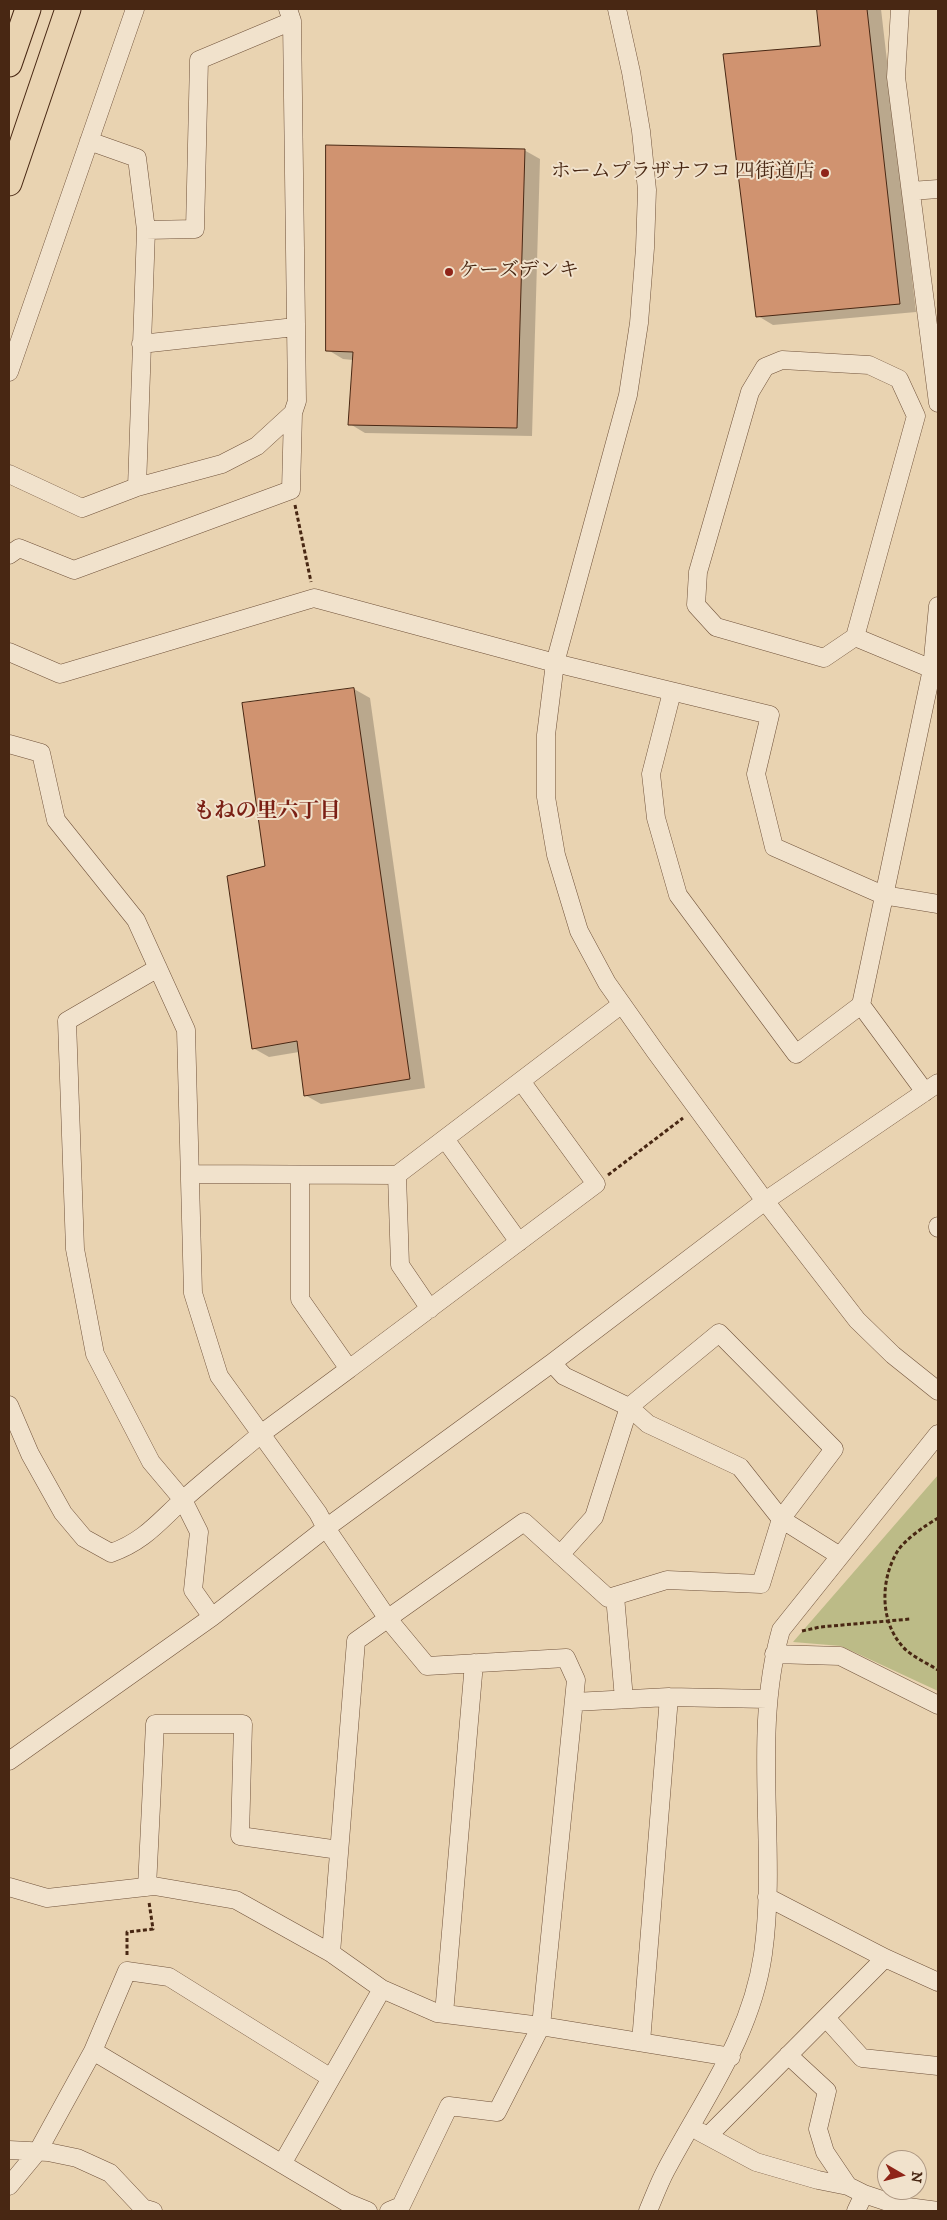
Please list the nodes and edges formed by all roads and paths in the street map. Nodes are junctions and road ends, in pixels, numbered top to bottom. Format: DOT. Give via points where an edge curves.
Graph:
graph roads {
  1 [pos="28,9"];
  2 [pos="68,9"];
  3 [pos="135,9"];
  4 [pos="617,9"];
  5 [pos="900,9"];
  6 [pos="290,15"];
  7 [pos="9,64"];
  8 [pos="89,141"];
  9 [pos="9,183"];
  10 [pos="938,189"];
  11 [pos="911,191"];
  12 [pos="146,230"];
  13 [pos="932,311"];
  14 [pos="295,327"];
  15 [pos="141,344"];
  16 [pos="9,372"];
  17 [pos="938,403"];
  18 [pos="293,413"];
  19 [pos="9,474"];
  20 [pos="137,487"];
  21 [pos="291,490"];
  22 [pos="9,555"];
  23 [pos="314,598"];
  24 [pos="938,606"];
  25 [pos="855,637"];
  26 [pos="9,652"];
  27 [pos="555,663"];
  28 [pos="932,669"];
  29 [pos="672,692"];
  30 [pos="933,698"];
  31 [pos="9,744"];
  32 [pos="883,895"];
  33 [pos="938,904"];
  34 [pos="158,968"];
  35 [pos="622,1004"];
  36 [pos="861,1005"];
  37 [pos="521,1081"];
  38 [pos="932,1088"];
  39 [pos="697,1108"];
  40 [pos="444,1139"];
  41 [pos="191,1174"];
  42 [pos="300,1175"];
  43 [pos="397,1175"];
  44 [pos="596,1184"];
  45 [pos="765,1201"];
  46 [pos="519,1242"];
  47 [pos="430,1309"];
  48 [pos="552,1363"];
  49 [pos="350,1369"];
  50 [pos="938,1391"];
  51 [pos="9,1405"];
  52 [pos="629,1407"];
  53 [pos="261,1434"];
  54 [pos="938,1434"];
  55 [pos="183,1500"];
  56 [pos="938,1518"];
  57 [pos="781,1519"];
  58 [pos="326,1528"];
  59 [pos="560,1555"];
  60 [pos="840,1556"];
  61 [pos="614,1596"];
  62 [pos="212,1616"];
  63 [pos="388,1619"];
  64 [pos="910,1619"];
  65 [pos="889,1621"];
  66 [pos="794,1633"];
  67 [pos="774,1654"];
  68 [pos="474,1663"];
  69 [pos="938,1670"];
  70 [pos="669,1697"];
  71 [pos="624,1699"];
  72 [pos="767,1699"];
  73 [pos="574,1702"];
  74 [pos="938,1705"];
  75 [pos="9,1761"];
  76 [pos="339,1850"];
  77 [pos="9,1887"];
  78 [pos="146,1887"];
  79 [pos="767,1897"];
  80 [pos="331,1953"];
  81 [pos="885,1958"];
  82 [pos="127,1971"];
  83 [pos="938,1982"];
  84 [pos="382,1989"];
  85 [pos="444,2014"];
  86 [pos="826,2018"];
  87 [pos="541,2026"];
  88 [pos="641,2042"];
  89 [pos="93,2051"];
  90 [pos="788,2055"];
  91 [pos="730,2057"];
  92 [pos="938,2066"];
  93 [pos="331,2078"];
  94 [pos="690,2127"];
  95 [pos="708,2136"];
  96 [pos="9,2150"];
  97 [pos="38,2151"];
  98 [pos="282,2164"];
  99 [pos="9,2186"];
  100 [pos="856,2190"];
  101 [pos="938,2210"];
  102 [pos="153,2211"];
  103 [pos="368,2211"];
  104 [pos="389,2211"];
  105 [pos="648,2211"];
  106 [pos="856,2211"];
  1 -- 7 [label="highway"];
  2 -- 9 [label="highway"];
  3 -- 8 [label="street"];
  4 -- 27 [label="street" via="635,97 646,190 639,323 628,395"];
  5 -- 11 [label="street" via="896,77"];
  6 -- 12 [label="street" via="199,60 195,228"];
  6 -- 14 [label="street"];
  8 -- 12 [label="street" via="138,158"];
  8 -- 16 [label="street"];
  10 -- 11 [label="street"];
  11 -- 13 [label="street"];
  12 -- 15 [label="street"];
  13 -- 17 [label="street"];
  14 -- 15 [label="street"];
  14 -- 18 [label="street" via="297,401"];
  15 -- 20 [label="street"];
  18 -- 20 [label="street" via="257,446 222,464"];
  18 -- 21 [label="street"];
  19 -- 20 [label="street" via="82,508"];
  21 -- 22 [label="street" via="74,570 18,548"];
  21 -- 23 [label="path"];
  23 -- 26 [label="street" via="60,674"];
  23 -- 27 [label="street"];
  24 -- 28 [label="street"];
  25 -- 25 [label="street" via="824,658 716,627 696,605 698,572 750,392 765,366 782,360 869,364 899,379 916,416"];
  25 -- 28 [label="street"];
  27 -- 29 [label="street"];
  27 -- 35 [label="street" via="546,735 546,797 556,855 579,931"];
  28 -- 30 [label="street"];
  29 -- 32 [label="street" via="770,716 756,774 774,847"];
  29 -- 36 [label="street" via="651,774 656,818 678,895 796,1054"];
  30 -- 32 [label="street"];
  31 -- 34 [label="street" via="41,753 56,820 136,920"];
  32 -- 33 [label="street"];
  32 -- 36 [label="street"];
  34 -- 41 [label="street" via="186,1030"];
  34 -- 55 [label="street" via="67,1021 75,1249 95,1354 151,1462"];
  35 -- 37 [label="street"];
  35 -- 39 [label="street"];
  36 -- 38 [label="street"];
  37 -- 40 [label="street"];
  37 -- 44 [label="street"];
  38 -- 45 [label="street"];
  39 -- 44 [label="path"];
  39 -- 45 [label="street"];
  40 -- 43 [label="street"];
  40 -- 46 [label="street"];
  41 -- 42 [label="street"];
  41 -- 53 [label="street" via="193,1293 219,1376"];
  42 -- 43 [label="street"];
  42 -- 49 [label="street" via="300,1299"];
  43 -- 47 [label="street" via="400,1265"];
  44 -- 46 [label="street"];
  45 -- 48 [label="street"];
  45 -- 50 [label="street" via="857,1320 893,1355"];
  46 -- 47 [label="street"];
  47 -- 49 [label="street"];
  48 -- 52 [label="street" via="564,1376"];
  48 -- 58 [label="street"];
  49 -- 53 [label="street"];
  51 -- 55 [label="street" via="30,1454 63,1513 84,1538 111,1553 131,1546"];
  52 -- 57 [label="street" via="648,1424 740,1467"];
  52 -- 57 [label="street" via="719,1333 834,1449"];
  52 -- 59 [label="street" via="594,1517"];
  53 -- 55 [label="street"];
  53 -- 58 [label="street"];
  54 -- 60 [label="street"];
  55 -- 62 [label="street" via="199,1532 193,1590"];
  56 -- 65 [label="path" via="898,1551 888,1572 885,1604"];
  57 -- 60 [label="street"];
  57 -- 61 [label="street" via="761,1584 667,1580"];
  58 -- 62 [label="street"];
  58 -- 63 [label="street"];
  59 -- 61 [label="street" via="608,1598"];
  59 -- 63 [label="street" via="524,1522"];
  60 -- 67 [label="street" via="781,1630"];
  61 -- 71 [label="street"];
  62 -- 75 [label="street"];
  63 -- 68 [label="street" via="427,1666"];
  63 -- 76 [label="street" via="356,1641"];
  64 -- 65 [label="path"];
  65 -- 66 [label="path" via="820,1627"];
  65 -- 69 [label="path" via="891,1631 904,1648"];
  67 -- 72 [label="street"];
  67 -- 74 [label="street" via="840,1656"];
  68 -- 73 [label="street" via="566,1658 576,1680"];
  68 -- 85 [label="street"];
  70 -- 71 [label="street"];
  70 -- 72 [label="street"];
  70 -- 88 [label="street"];
  71 -- 73 [label="street"];
  72 -- 79 [label="street"];
  73 -- 87 [label="street"];
  76 -- 78 [label="street" via="240,1836 242,1724 155,1724"];
  76 -- 80 [label="street"];
  77 -- 78 [label="street" via="47,1898"];
  78 -- 80 [label="street" via="236,1900"];
  78 -- 82 [label="path" via="153,1929 127,1932"];
  79 -- 81 [label="street"];
  79 -- 91 [label="street" via="763,1954 754,1994"];
  80 -- 84 [label="street"];
  81 -- 83 [label="street"];
  81 -- 86 [label="street"];
  82 -- 89 [label="street"];
  82 -- 93 [label="street" via="169,1977"];
  84 -- 85 [label="street"];
  84 -- 93 [label="street"];
  85 -- 87 [label="street"];
  86 -- 90 [label="street"];
  86 -- 92 [label="street" via="862,2058"];
  87 -- 88 [label="street"];
  87 -- 104 [label="street" via="497,2112 449,2106 400,2206"];
  88 -- 91 [label="street"];
  89 -- 97 [label="street"];
  89 -- 98 [label="street"];
  90 -- 95 [label="street"];
  90 -- 100 [label="street" via="827,2091 818,2129 825,2152"];
  91 -- 94 [label="street"];
  93 -- 98 [label="street"];
  94 -- 95 [label="street"];
  94 -- 105 [label="street"];
  95 -- 100 [label="street" via="756,2162"];
  96 -- 97 [label="street"];
  97 -- 99 [label="street"];
  97 -- 102 [label="street" via="77,2158 110,2173 143,2208"];
  98 -- 103 [label="street" via="346,2202"];
  100 -- 101 [label="street" via="900,2206"];
  100 -- 106 [label="street"];
}
